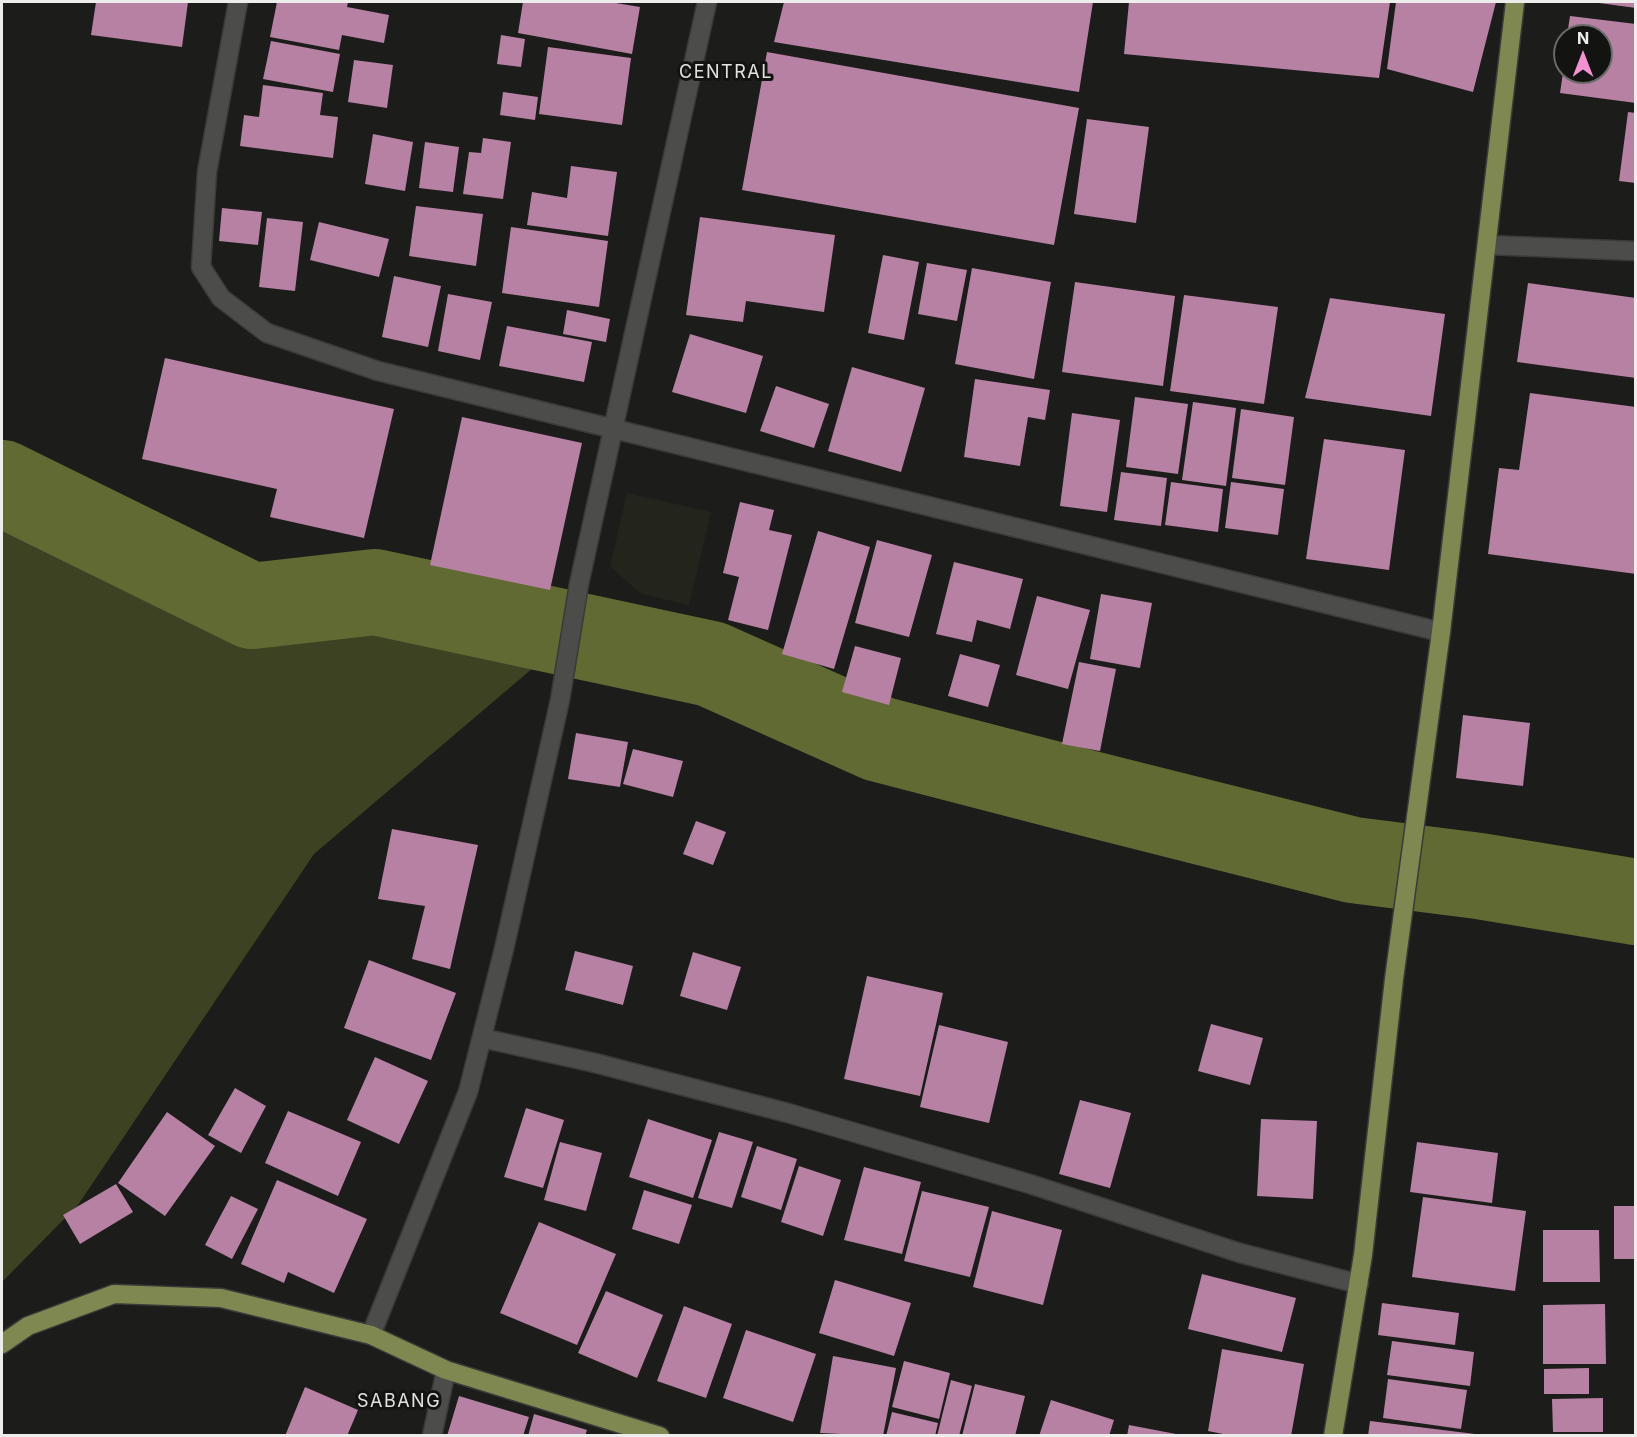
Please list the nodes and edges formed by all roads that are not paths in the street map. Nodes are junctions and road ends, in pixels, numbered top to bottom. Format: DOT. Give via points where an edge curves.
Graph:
graph roads {
  1 [pos="238,2"];
  2 [pos="707,2"];
  3 [pos="1515,2"];
  4 [pos="1487,245"];
  5 [pos="1635,251"];
  6 [pos="615,430"];
  7 [pos="1441,632"];
  8 [pos="482,1038"];
  9 [pos="1359,1284"];
  10 [pos="371,1335"];
  11 [pos="2,1344"];
  12 [pos="446,1370"];
  13 [pos="432,1436"];
  14 [pos="660,1436"];
  15 [pos="1333,1436"];
  1 -- 6 [label="street" via="207,172 201,267 221,298 267,333 378,371"];
  2 -- 6 [label="street"];
  3 -- 4 [label="main road"];
  4 -- 5 [label="street"];
  4 -- 7 [label="main road"];
  6 -- 7 [label="street"];
  6 -- 8 [label="street" via="579,584 560,700"];
  7 -- 9 [label="main road" via="1394,979"];
  8 -- 9 [label="street" via="788,1113 1030,1184 1240,1253"];
  8 -- 10 [label="street" via="468,1092"];
  9 -- 15 [label="main road"];
  10 -- 11 [label="main road" via="221,1298 114,1294 28,1326"];
  10 -- 12 [label="main road"];
  12 -- 13 [label="street"];
  12 -- 14 [label="main road"];
}
